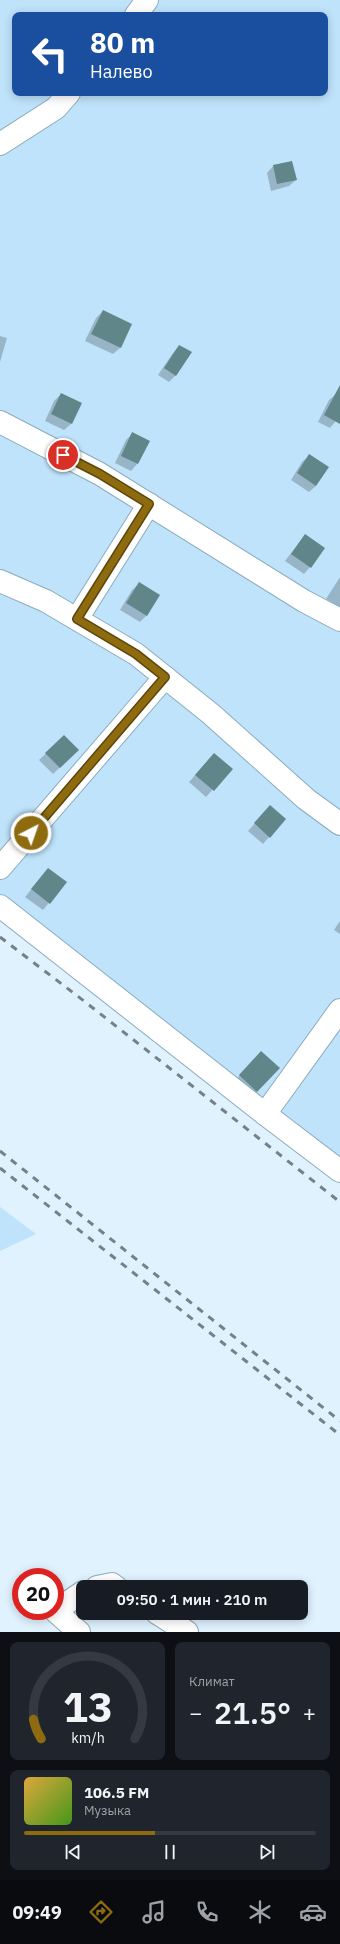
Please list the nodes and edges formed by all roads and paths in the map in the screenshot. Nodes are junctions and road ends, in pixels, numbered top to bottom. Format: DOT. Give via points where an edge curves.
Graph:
graph roads {
  1 [pos="146,0"];
  2 [pos="138,12"];
  3 [pos="66,96"];
  4 [pos="0,144"];
  5 [pos="0,422"];
  6 [pos="149,504"];
  7 [pos="0,581"];
  8 [pos="77,619"];
  9 [pos="340,620"];
  10 [pos="165,677"];
  11 [pos="340,824"];
  12 [pos="0,868"];
  13 [pos="0,906"];
  14 [pos="340,1010"];
  15 [pos="265,1114"];
  16 [pos="340,1171"];
  17 [pos="76,1597"];
  18 [pos="168,1620"];
  19 [pos="78,1632"];
  20 [pos="187,1632"];
  1 -- 2 [label="lane"];
  3 -- 4 [label="lane" via="56,108"];
  5 -- 6 [label="lane" via="100,474"];
  6 -- 8 [label="lane"];
  6 -- 9 [label="lane" via="304,601"];
  7 -- 8 [label="lane" via="46,601"];
  8 -- 10 [label="lane" via="136,654"];
  10 -- 11 [label="lane" via="211,714 306,799"];
  10 -- 12 [label="lane"];
  13 -- 15 [label="lane"];
  14 -- 15 [label="lane"];
  15 -- 16 [label="lane"];
  17 -- 19 [label="lane" via="55,1611"];
  18 -- 20 [label="lane"];
}
